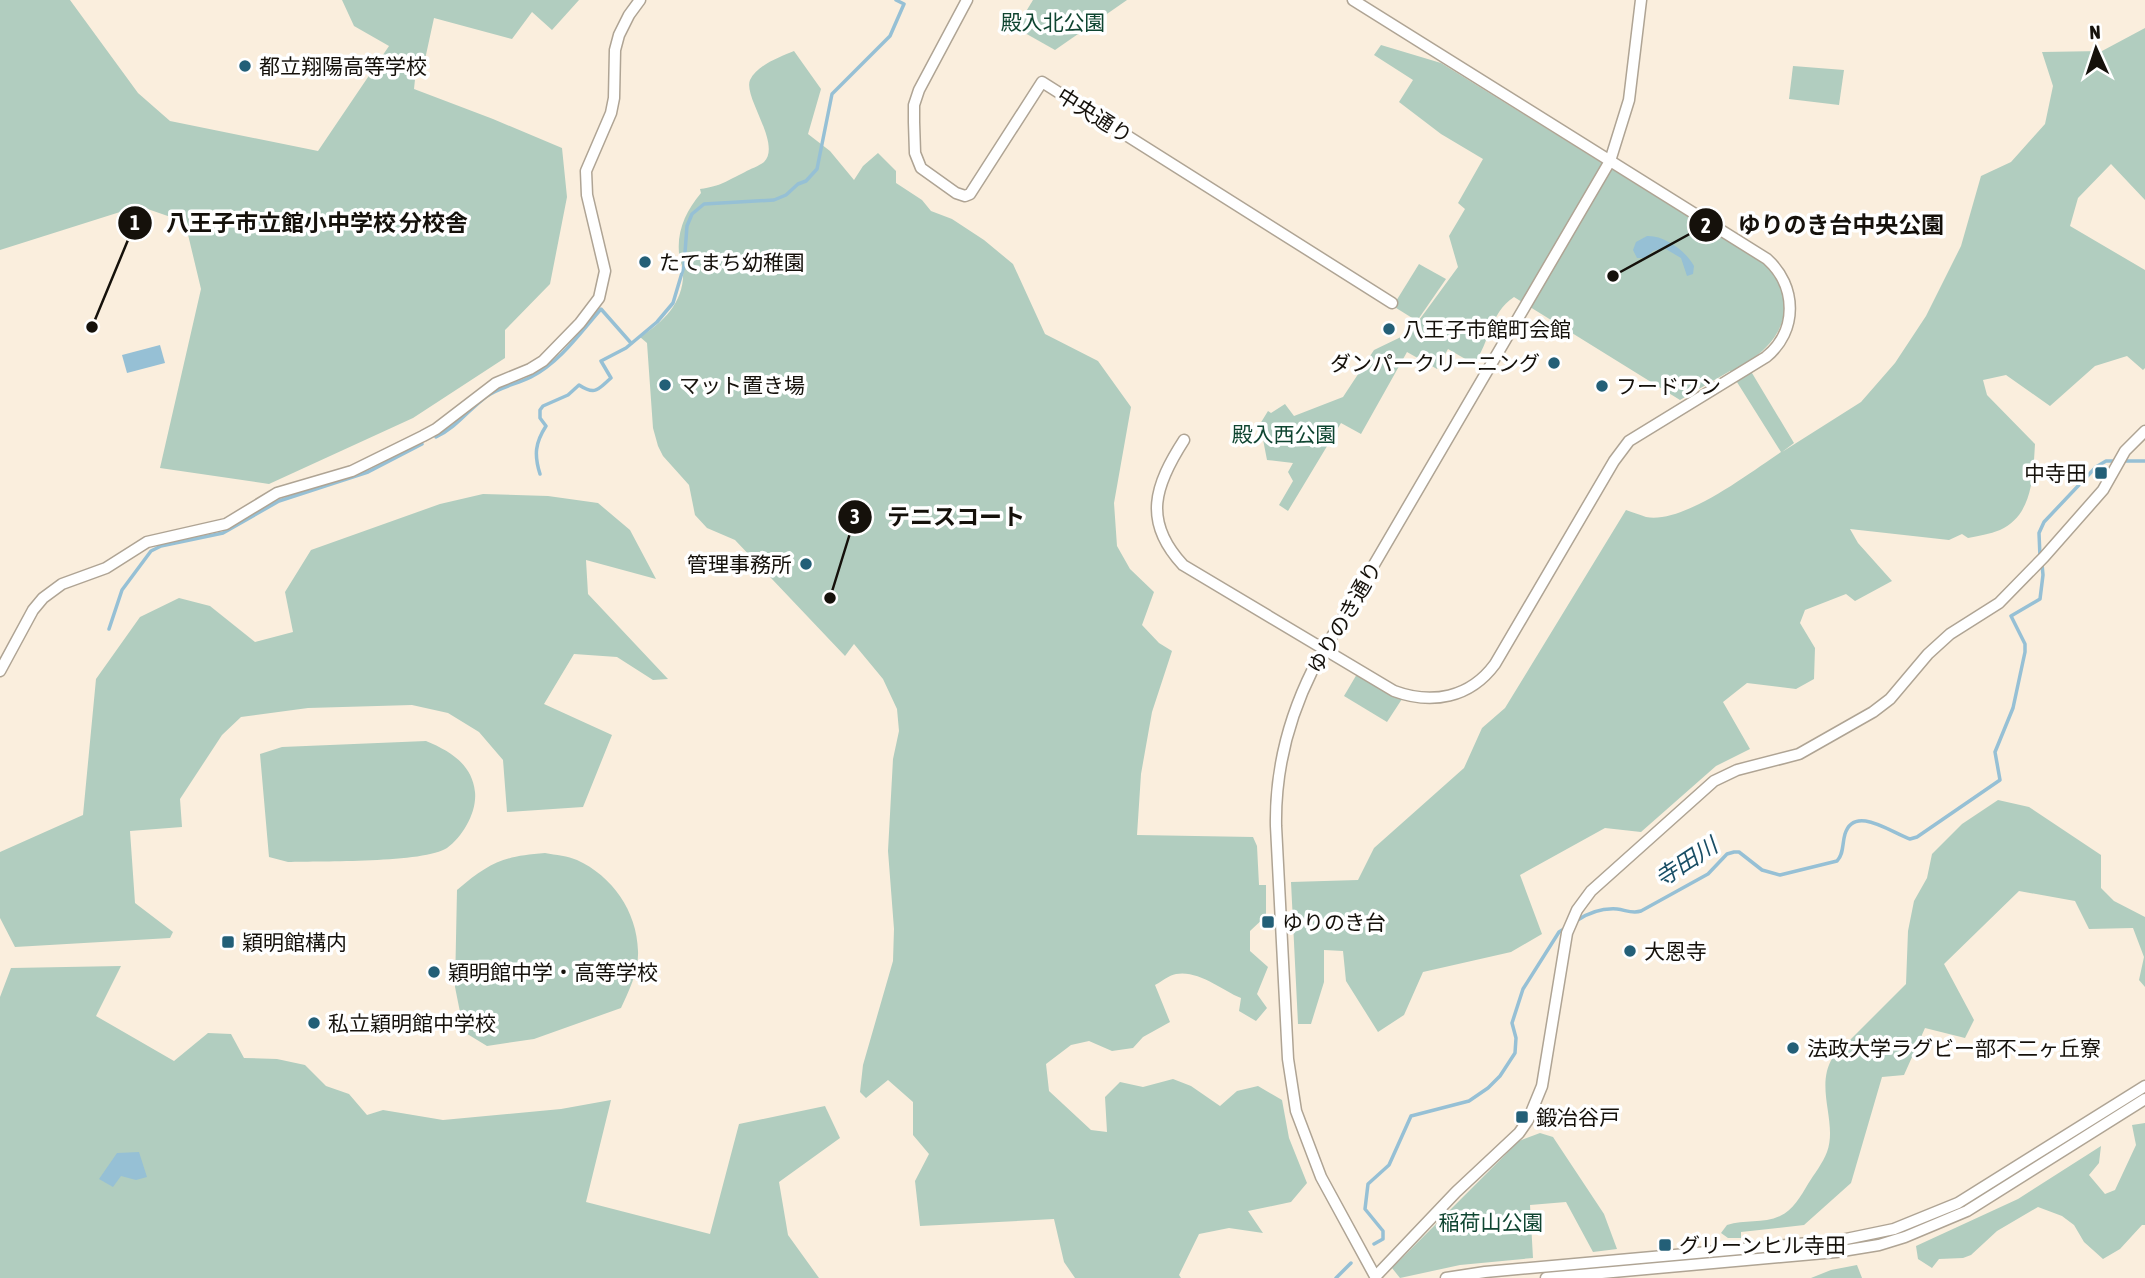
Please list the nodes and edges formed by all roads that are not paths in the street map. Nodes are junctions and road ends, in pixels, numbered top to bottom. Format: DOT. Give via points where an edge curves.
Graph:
graph roads {
  1 [pos="640,0"];
  2 [pos="967,0"];
  3 [pos="1353,0"];
  4 [pos="1642,0"];
  5 [pos="1610,161"];
  6 [pos="1392,303"];
  7 [pos="2145,431"];
  8 [pos="1184,440"];
  9 [pos="1325,649"];
  10 [pos="0,671"];
  11 [pos="2145,1086"];
  12 [pos="2145,1099"];
  13 [pos="1556,1266"];
  14 [pos="1376,1277"];
  15 [pos="1446,1278"];
  16 [pos="1546,1278"];
  17 [pos="1557,1278"];
  1 -- 10 [label="street" via="619,35 613,106 586,172 585,187 605,279 594,306 575,329 537,365 496,383 430,432 359,468 277,493 220,526 147,542 106,568 62,584 33,610"];
  2 -- 6 [label="street, 中央通り" via="914,105 916,159 928,175 960,194 970,194 1041,82"];
  3 -- 5 [label="street"];
  4 -- 5 [label="street, ゆりのき通り" via="1630,93"];
  5 -- 9 [label="street, ゆりのき通り"];
  5 -- 9 [label="street" via="1773,264 1790,297 1789,320 1781,340 1760,362 1629,441 1495,664 1475,685 1449,697 1408,696"];
  7 -- 14 [label="street" via="2103,490 2043,558 1999,603 1928,654 1892,697 1799,754 1737,770 1714,781 1591,891 1567,933 1542,1086 1528,1120"];
  8 -- 9 [label="street" via="1158,489 1158,519 1169,549 1191,571"];
  9 -- 14 [label="street, ゆりのき通り" via="1291,722 1277,792 1289,1059 1296,1111 1315,1165"];
  11 -- 13 [label="street" via="1958,1203 1894,1229 1840,1240"];
  12 -- 17 [label="street" via="1967,1211 1897,1240 1836,1252"];
  13 -- 15 [label="street"];
  13 -- 17 [label="street"];
  16 -- 17 [label="street"];
}
